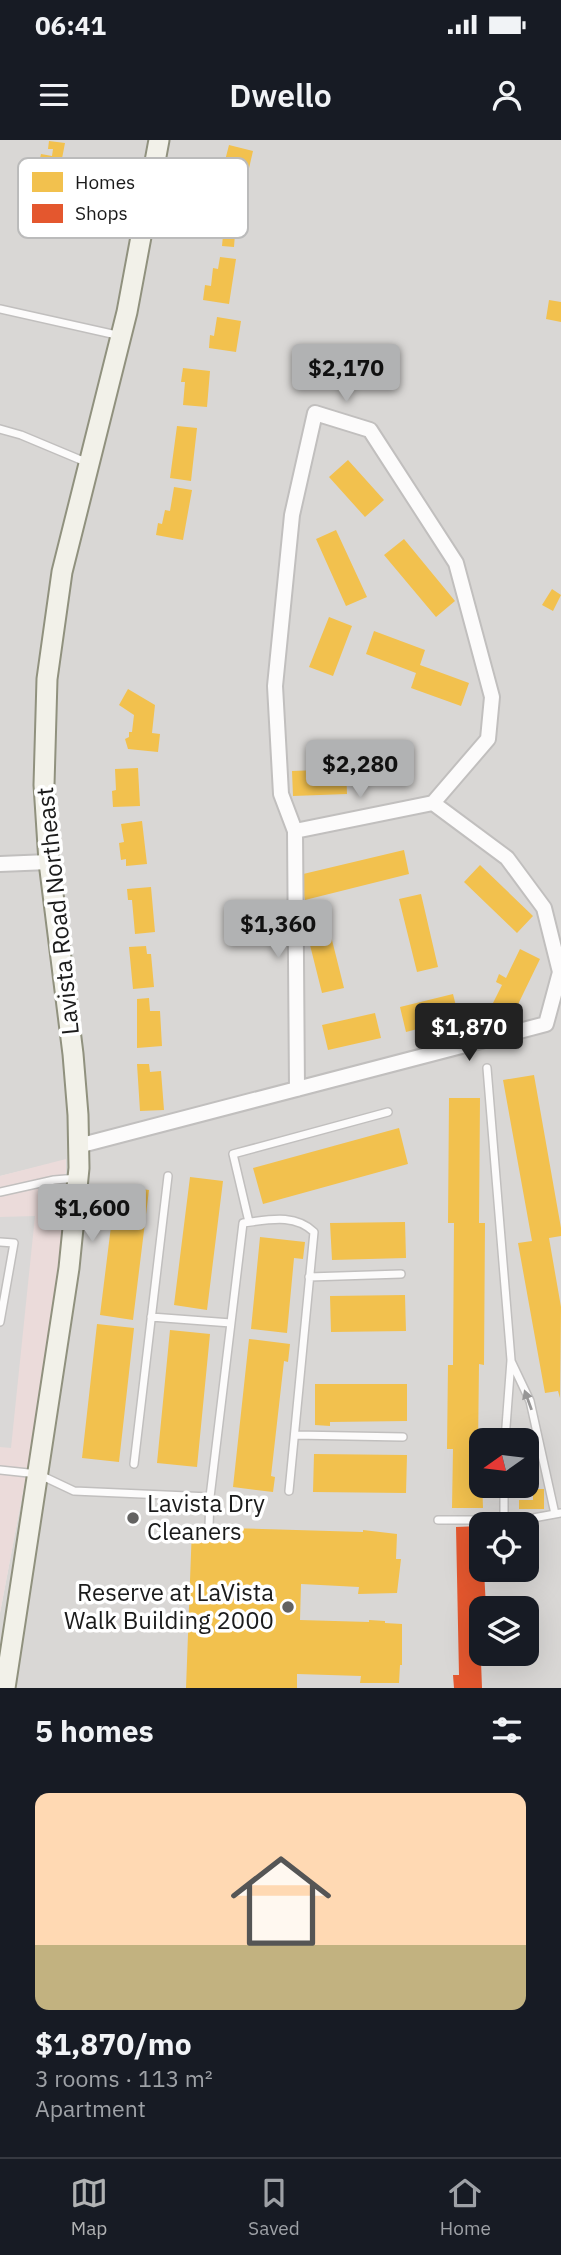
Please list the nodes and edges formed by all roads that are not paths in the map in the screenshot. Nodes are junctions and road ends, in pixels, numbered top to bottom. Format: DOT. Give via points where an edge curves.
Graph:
graph roads {
  1 [pos="159,140"];
  2 [pos="156,158"];
  3 [pos="142,238"];
  4 [pos="0,309"];
  5 [pos="122,336"];
  6 [pos="0,429"];
  7 [pos="89,463"];
  8 [pos="433,803"];
  9 [pos="295,831"];
  10 [pos="50,862"];
  11 [pos="0,864"];
  12 [pos="487,1068"];
  13 [pos="297,1089"];
  14 [pos="388,1112"];
  15 [pos="78,1146"];
  16 [pos="168,1176"];
  17 [pos="78,1178"];
  18 [pos="0,1192"];
  19 [pos="249,1222"];
  20 [pos="0,1242"];
  21 [pos="401,1274"];
  22 [pos="309,1277"];
  23 [pos="151,1317"];
  24 [pos="0,1322"];
  25 [pos="231,1323"];
  26 [pos="510,1360"];
  27 [pos="506,1428"];
  28 [pos="295,1435"];
  29 [pos="403,1437"];
  30 [pos="134,1464"];
  31 [pos="0,1469"];
  32 [pos="38,1474"];
  33 [pos="289,1491"];
  34 [pos="210,1497"];
  35 [pos="558,1514"];
  36 [pos="539,1517"];
  37 [pos="438,1520"];
  38 [pos="469,1520"];
  39 [pos="209,1527"];
  40 [pos="6,1638"];
  41 [pos="5,1688"];
  1 -- 2 [label="main road, Lavista Road Northeast"];
  3 -- 5 [label="main road, Lavista Road Northeast"];
  4 -- 5 [label="lane"];
  5 -- 7 [label="main road, Lavista Road Northeast"];
  6 -- 7 [label="lane"];
  7 -- 10 [label="main road, Lavista Road Northeast" via="62,572 47,679 44,785"];
  8 -- 9 [label="street"];
  8 -- 9 [label="street" via="488,739 492,697 457,563 370,430 315,413 292,515 275,686 281,794"];
  8 -- 13 [label="street" via="507,858 544,908 560,972 546,1024"];
  9 -- 13 [label="street"];
  10 -- 11 [label="street"];
  10 -- 15 [label="main road, Lavista Road Northeast" via="73,1054"];
  12 -- 26 [label="lane"];
  13 -- 15 [label="street"];
  14 -- 19 [label="lane" via="233,1154"];
  15 -- 17 [label="main road, Lavista Road Northeast"];
  16 -- 23 [label="lane"];
  17 -- 18 [label="lane"];
  17 -- 32 [label="main road, Lavista Road Northeast"];
  19 -- 22 [label="lane" via="290,1219 314,1232"];
  19 -- 25 [label="lane" via="243,1223"];
  20 -- 24 [label="lane" via="14,1243"];
  21 -- 22 [label="lane"];
  22 -- 28 [label="lane"];
  23 -- 25 [label="lane"];
  23 -- 30 [label="lane"];
  25 -- 34 [label="lane"];
  26 -- 27 [label="lane"];
  35 -- 26 [label="lane, one-way" via="530,1401"];
  28 -- 29 [label="lane"];
  28 -- 33 [label="lane"];
  31 -- 32 [label="lane"];
  32 -- 34 [label="lane" via="74,1491"];
  32 -- 40 [label="main road, Lavista Road Northeast"];
  34 -- 39 [label="lane"];
  35 -- 36 [label="lane"];
  37 -- 38 [label="lane"];
  40 -- 41 [label="main road, Lavista Road Northeast"];
}
